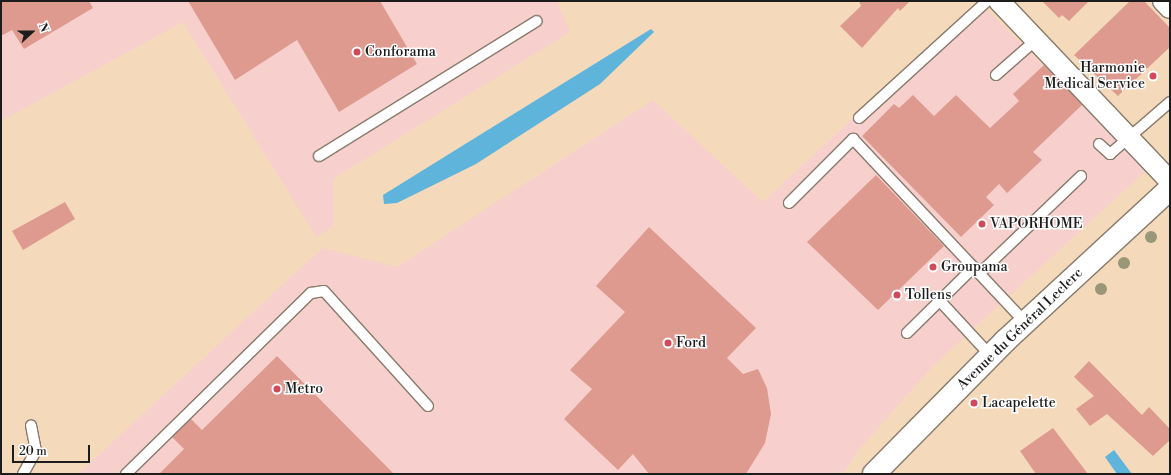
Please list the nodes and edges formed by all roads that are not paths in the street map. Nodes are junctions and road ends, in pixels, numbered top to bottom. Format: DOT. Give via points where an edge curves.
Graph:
graph roads {
  1 [pos="987,1"];
  2 [pos="1000,1"];
  3 [pos="1163,1"];
  4 [pos="1170,8"];
  5 [pos="537,21"];
  6 [pos="1037,39"];
  7 [pos="996,76"];
  8 [pos="1170,102"];
  9 [pos="859,118"];
  10 [pos="1130,140"];
  11 [pos="1099,144"];
  12 [pos="319,156"];
  13 [pos="1080,176"];
  14 [pos="1170,181"];
  15 [pos="1170,188"];
  16 [pos="789,203"];
  17 [pos="977,270"];
  18 [pos="940,301"];
  19 [pos="1025,322"];
  20 [pos="907,333"];
  21 [pos="991,356"];
  22 [pos="428,406"];
  23 [pos="31,425"];
  24 [pos="23,474"];
  25 [pos="126,474"];
  26 [pos="874,474"];
  1 -- 9 [label="lane"];
  2 -- 6 [label="street"];
  3 -- 4 [label="street"];
  5 -- 12 [label="lane"];
  6 -- 7 [label="lane"];
  6 -- 10 [label="street"];
  8 -- 10 [label="lane"];
  10 -- 11 [label="lane" via="1110,154"];
  10 -- 14 [label="street"];
  13 -- 17 [label="lane"];
  15 -- 19 [label="street, Avenue du Général Leclerc"];
  16 -- 17 [label="lane" via="853,139"];
  17 -- 18 [label="lane"];
  17 -- 19 [label="lane"];
  18 -- 20 [label="lane"];
  18 -- 21 [label="lane"];
  19 -- 21 [label="street, Avenue du Général Leclerc"];
  21 -- 26 [label="street, Avenue du Général Leclerc"];
  22 -- 25 [label="lane" via="324,291 311,293"];
  23 -- 24 [label="lane" via="36,451"];
}
